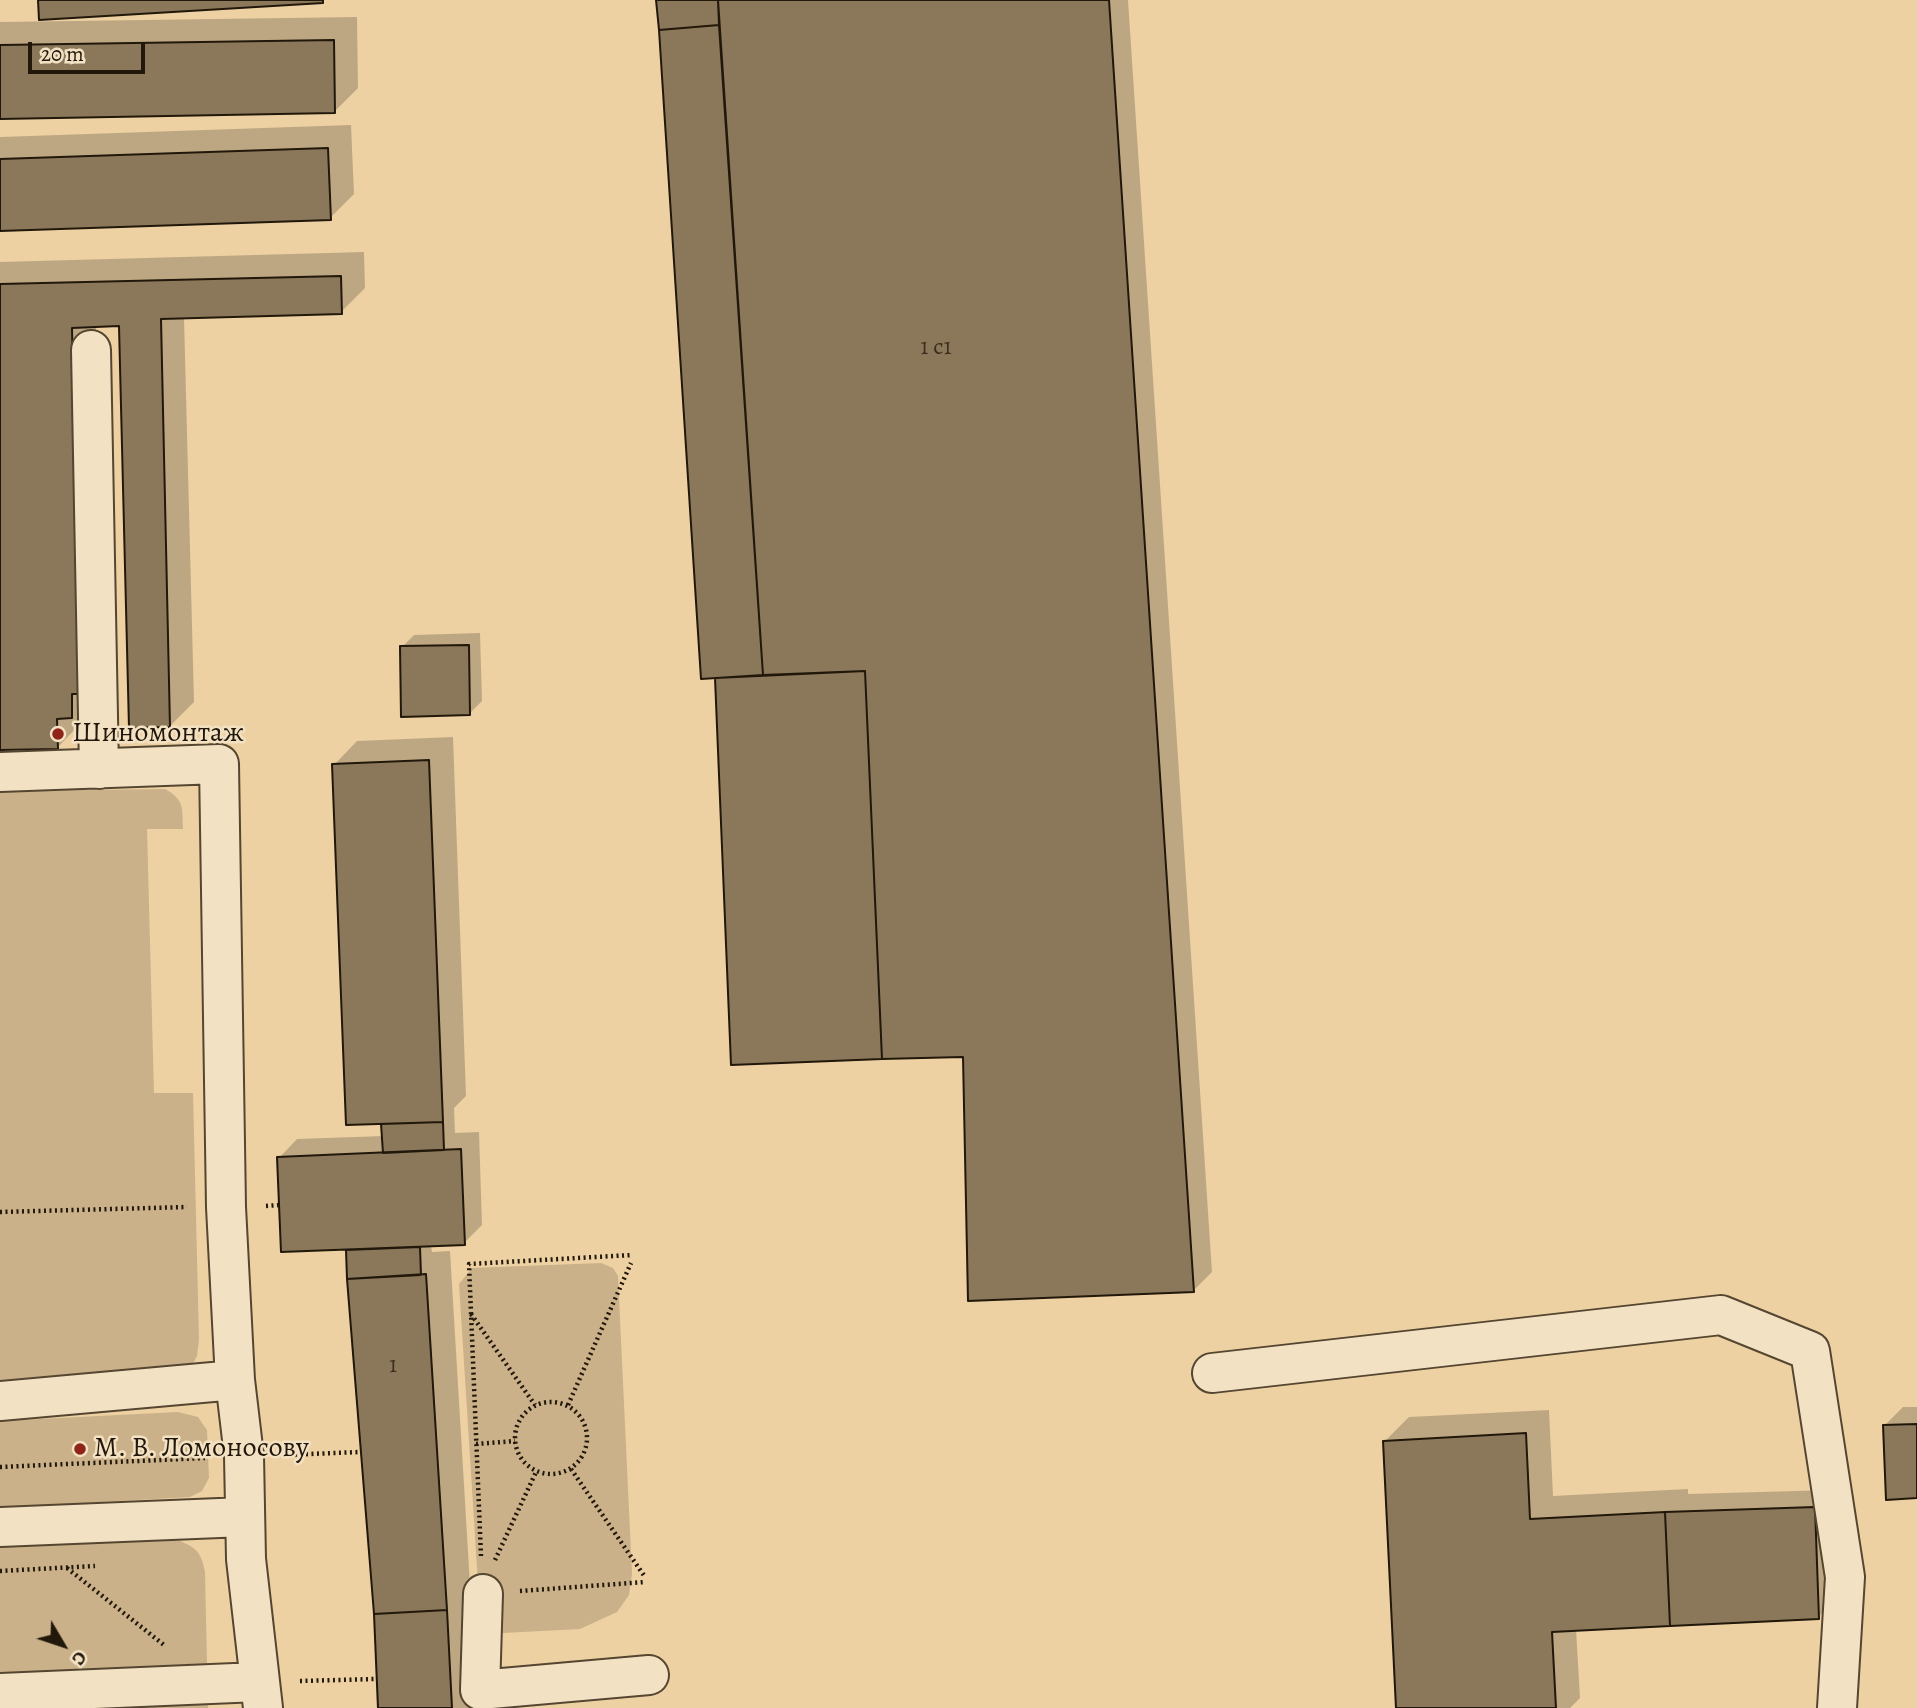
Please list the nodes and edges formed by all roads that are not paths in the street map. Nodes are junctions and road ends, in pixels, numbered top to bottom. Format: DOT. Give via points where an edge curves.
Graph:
graph roads {
  1 [pos="91,350"];
  2 [pos="99,769"];
  3 [pos="0,772"];
  4 [pos="1212,1373"];
  5 [pos="235,1380"];
  6 [pos="0,1401"];
  7 [pos="244,1517"];
  8 [pos="0,1527"];
  9 [pos="483,1590"];
  10 [pos="649,1675"];
  11 [pos="0,1693"];
  12 [pos="260,1695"];
  13 [pos="1838,1708"];
  1 -- 2 [label="lane"];
  2 -- 3 [label="lane"];
  2 -- 5 [label="lane" via="219,764 226,1206"];
  4 -- 13 [label="lane" via="1721,1315 1810,1351 1845,1577"];
  5 -- 6 [label="lane"];
  5 -- 7 [label="lane" via="244,1456"];
  7 -- 8 [label="lane"];
  7 -- 12 [label="lane"];
  9 -- 10 [label="lane" via="480,1690"];
  11 -- 12 [label="lane" via="214,1684"];
}
